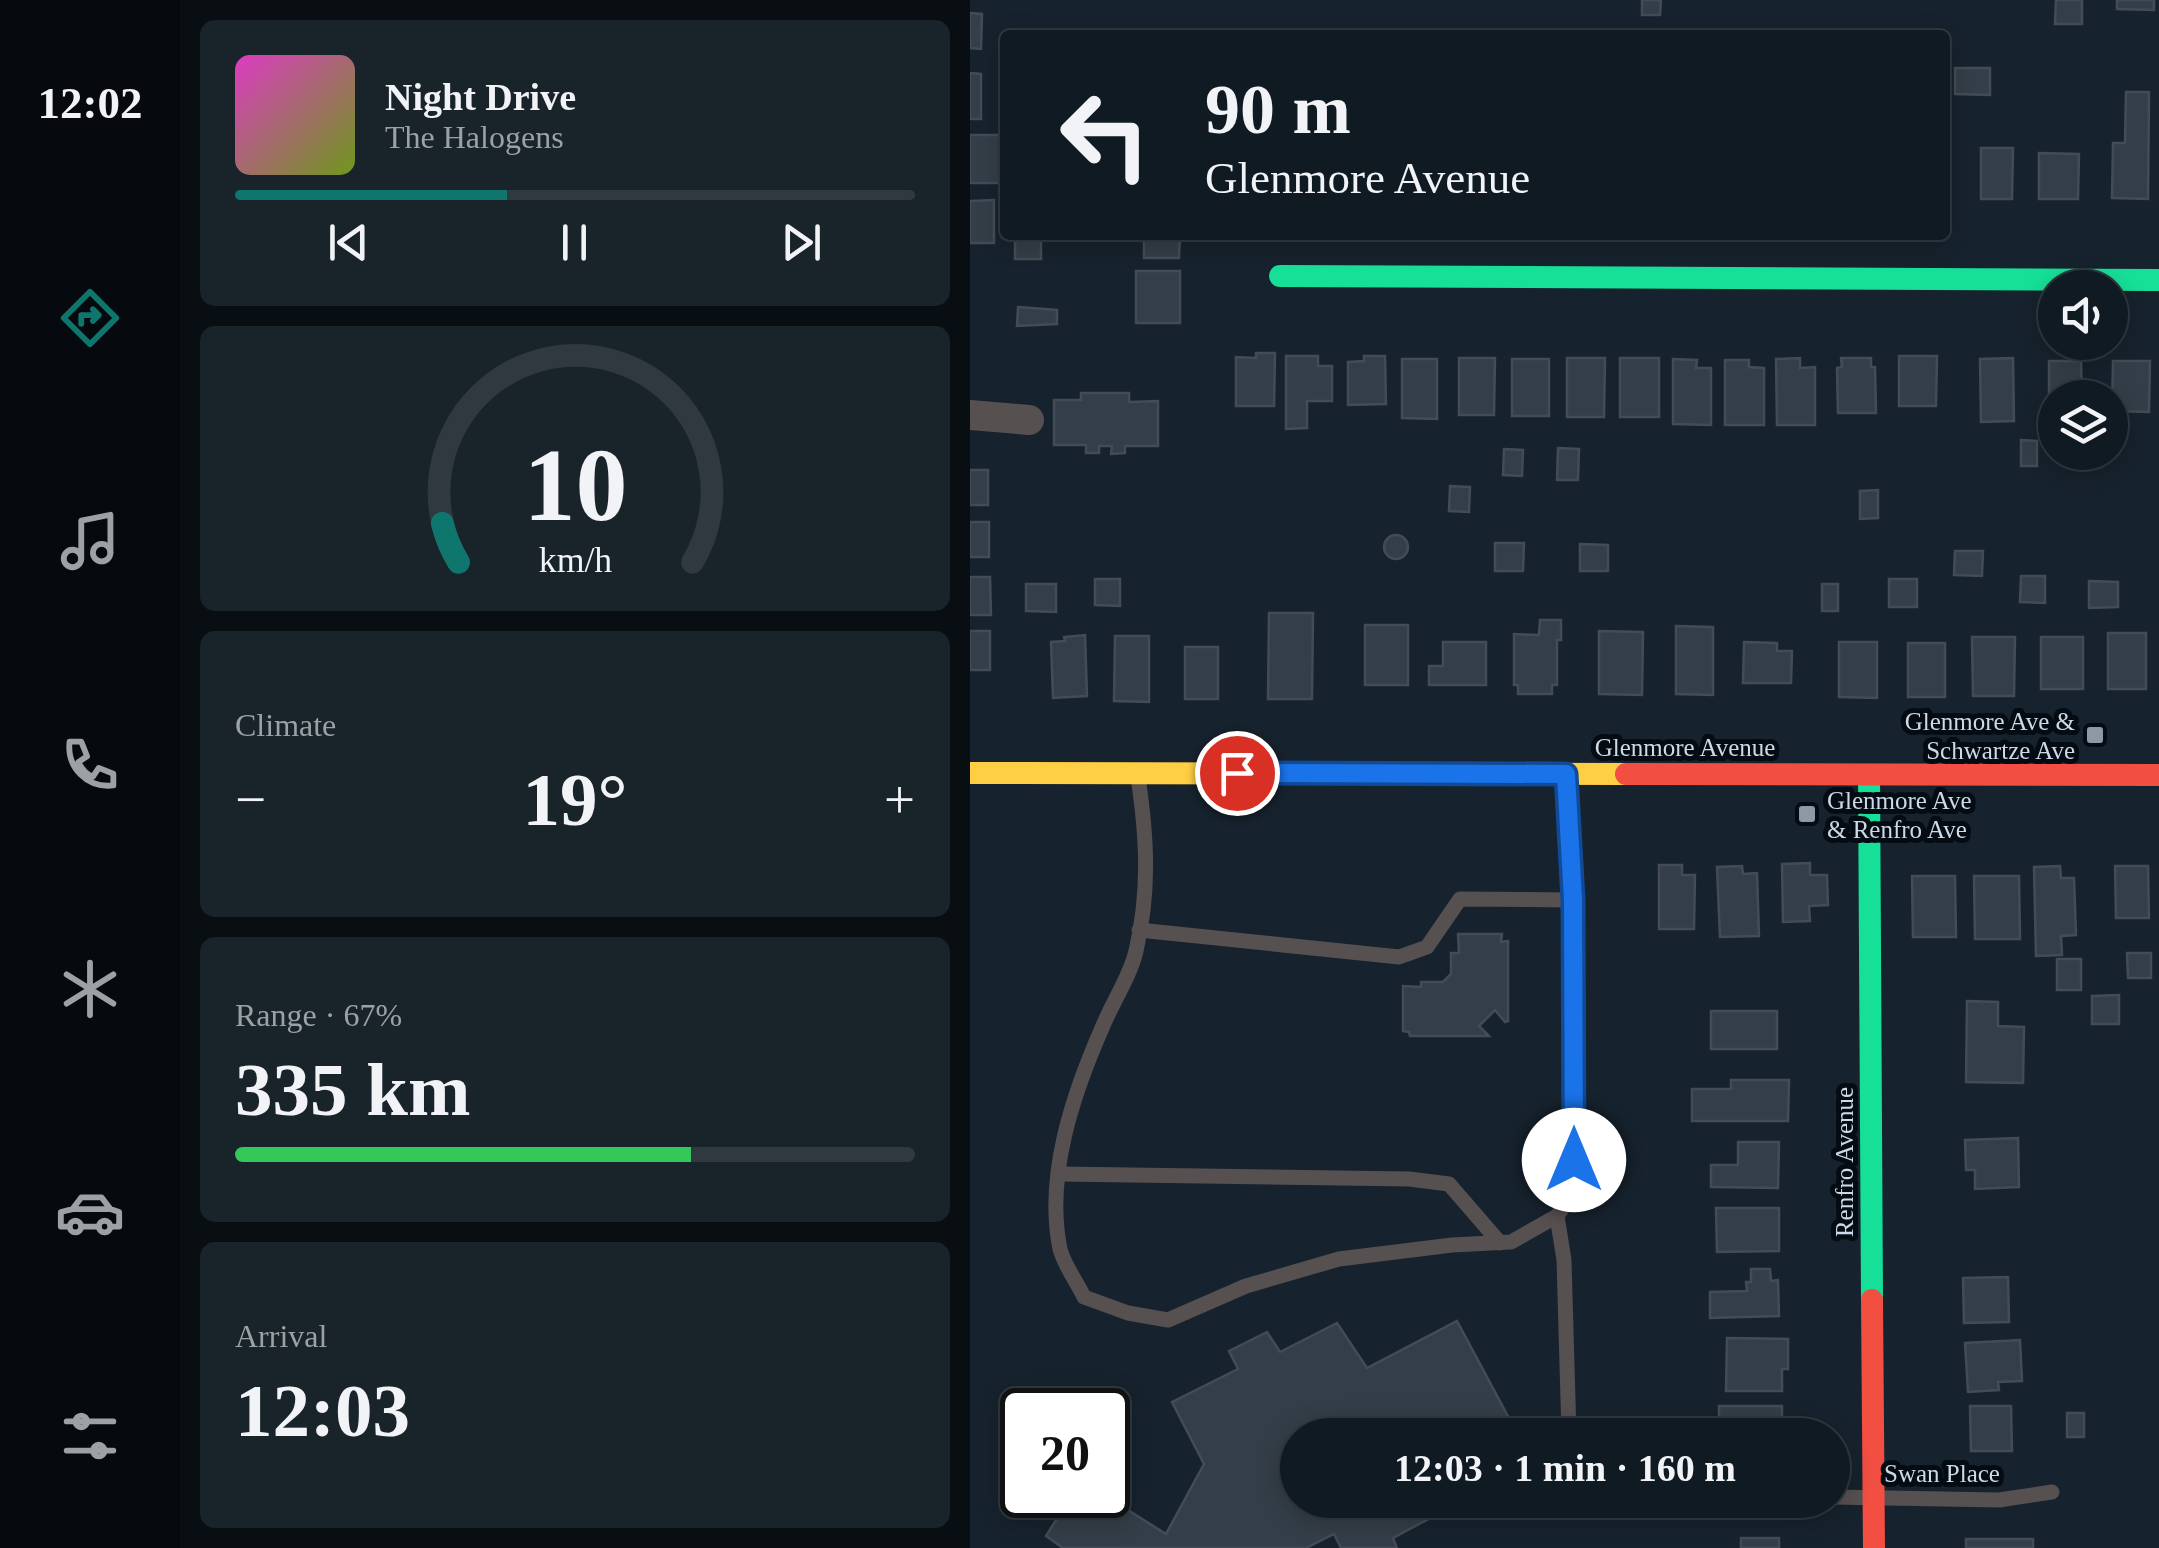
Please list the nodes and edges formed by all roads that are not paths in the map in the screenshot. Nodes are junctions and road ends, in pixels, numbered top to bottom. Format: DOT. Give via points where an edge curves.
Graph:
graph roads {
  1 [pos="1280,276"];
  2 [pos="2159,280"];
  3 [pos="970,415"];
  4 [pos="1030,420"];
  5 [pos="970,772"];
  6 [pos="1138,773"];
  7 [pos="1566,774"];
  8 [pos="1869,775"];
  9 [pos="2159,775"];
  10 [pos="1573,900"];
  11 [pos="1138,930"];
  12 [pos="1060,1174"];
  13 [pos="1557,1216"];
  14 [pos="1500,1243"];
  15 [pos="1569,1418"];
  16 [pos="2052,1492"];
  17 [pos="1850,1497"];
  18 [pos="1874,1497"];
  19 [pos="1874,1548"];
  1 -- 2 [label="street"];
  3 -- 4 [label="street"];
  5 -- 6 [label="street, Glenmore Avenue"];
  6 -- 7 [label="street, Glenmore Avenue"];
  6 -- 11 [label="lane" via="1147,837"];
  7 -- 8 [label="street, Glenmore Avenue"];
  7 -- 10 [label="lane"];
  8 -- 9 [label="street, Glenmore Avenue"];
  8 -- 18 [label="street, Renfro Avenue"];
  10 -- 11 [label="lane" via="1460,899 1427,947 1398,957"];
  10 -- 13 [label="lane" via="1574,1192"];
  11 -- 12 [label="lane" via="1135,954 1066,1121"];
  12 -- 14 [label="lane" via="1449,1184"];
  12 -- 14 [label="lane" via="1061,1252 1084,1296 1168,1320 1246,1286 1340,1259"];
  13 -- 14 [label="lane"];
  13 -- 15 [label="lane"];
  16 -- 18 [label="lane, Swan Place" via="2000,1500"];
  17 -- 18 [label="lane, Swan Place"];
  18 -- 19 [label="street, Renfro Avenue"];
}
